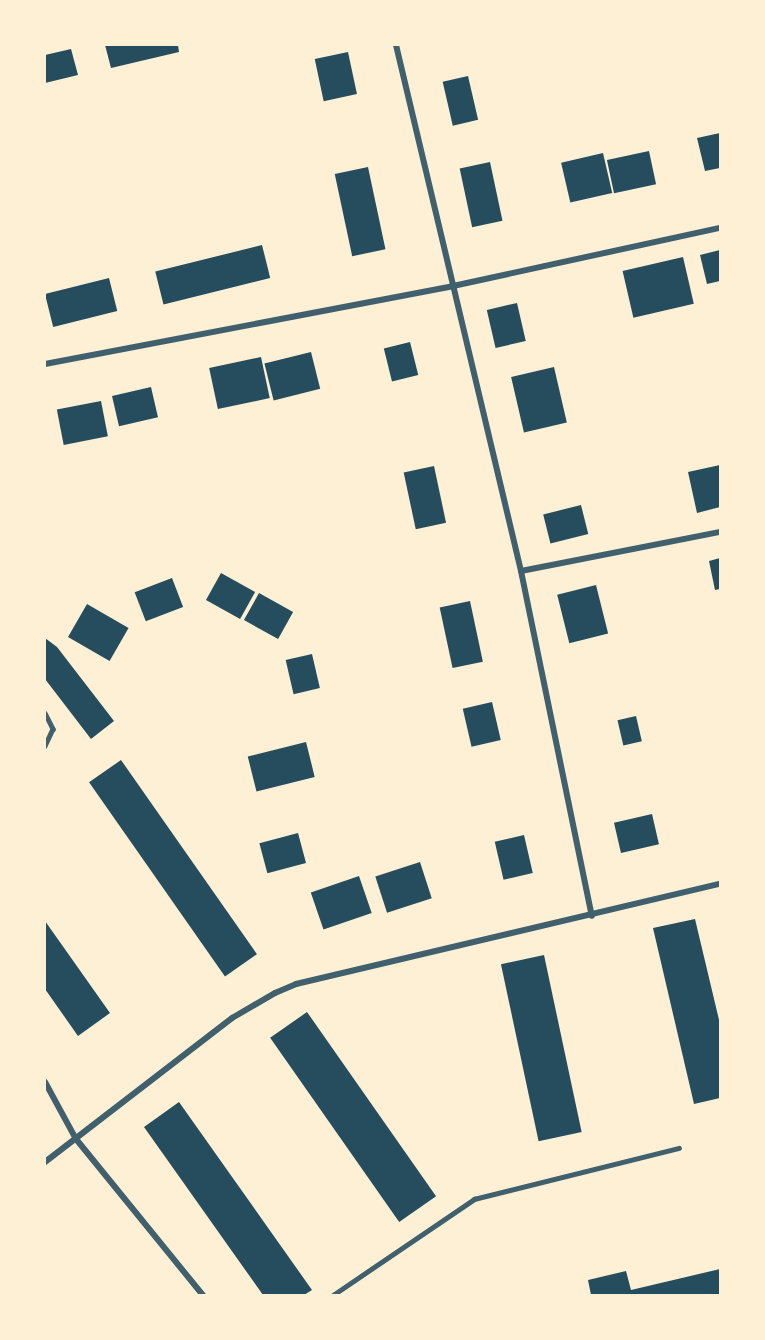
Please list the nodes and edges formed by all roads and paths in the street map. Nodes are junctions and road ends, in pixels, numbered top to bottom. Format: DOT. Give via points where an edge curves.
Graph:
graph roads {
  1 [pos="396,45"];
  2 [pos="720,228"];
  3 [pos="453,286"];
  4 [pos="45,364"];
  5 [pos="720,532"];
  6 [pos="521,571"];
  7 [pos="45,713"];
  8 [pos="45,746"];
  9 [pos="720,884"];
  10 [pos="592,916"];
  11 [pos="45,1082"];
  12 [pos="76,1139"];
  13 [pos="679,1148"];
  14 [pos="45,1162"];
  15 [pos="203,1295"];
  16 [pos="333,1295"];
  1 -- 3 [label="street"];
  2 -- 3 [label="street"];
  3 -- 4 [label="street"];
  3 -- 6 [label="street"];
  5 -- 6 [label="street"];
  6 -- 10 [label="street"];
  7 -- 8 [label="lane" via="53,729"];
  9 -- 10 [label="street"];
  10 -- 12 [label="street" via="296,984 275,993 232,1018"];
  11 -- 12 [label="street"];
  12 -- 14 [label="street"];
  12 -- 15 [label="street"];
  13 -- 16 [label="lane" via="474,1199"];
}
